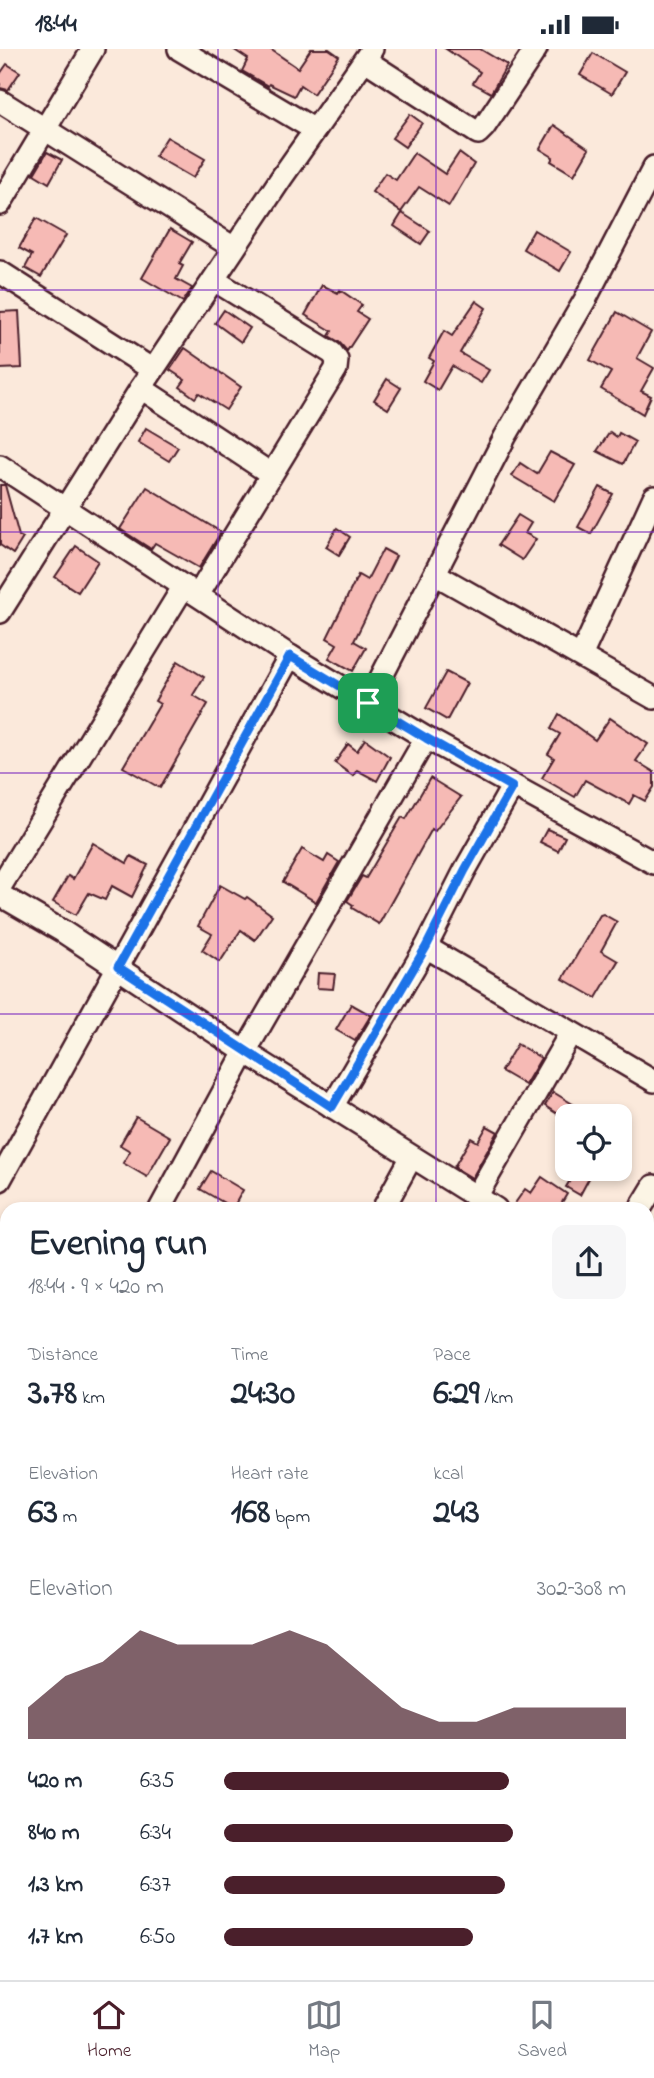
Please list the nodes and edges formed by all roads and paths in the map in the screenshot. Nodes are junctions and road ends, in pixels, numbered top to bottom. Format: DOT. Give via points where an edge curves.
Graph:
graph roads {
  1 [pos="93,49"];
  2 [pos="178,49"];
  3 [pos="536,49"];
  4 [pos="204,55"];
  5 [pos="369,55"];
  6 [pos="0,101"];
  7 [pos="45,129"];
  8 [pos="316,130"];
  9 [pos="654,167"];
  10 [pos="0,204"];
  11 [pos="234,248"];
  12 [pos="0,272"];
  13 [pos="214,280"];
  14 [pos="153,370"];
  15 [pos="141,388"];
  16 [pos="0,465"];
  17 [pos="271,474"];
  18 [pos="654,497"];
  19 [pos="64,507"];
  20 [pos="435,574"];
  21 [pos="191,591"];
  22 [pos="0,612"];
  23 [pos="290,656"];
  24 [pos="581,656"];
  25 [pos="654,698"];
  26 [pos="368,703"];
  27 [pos="426,738"];
  28 [pos="512,787"];
  29 [pos="654,863"];
  30 [pos="0,887"];
  31 [pos="0,895"];
  32 [pos="426,947"];
  33 [pos="118,967"];
  34 [pos="570,1034"];
  35 [pos="245,1052"];
  36 [pos="654,1081"];
  37 [pos="332,1107"];
  38 [pos="411,1158"];
  39 [pos="0,1180"];
  40 [pos="654,1186"];
  41 [pos="476,1197"];
  42 [pos="164,1202"];
  43 [pos="387,1202"];
  44 [pos="484,1202"];
  45 [pos="644,1202"];
  1 -- 7 [label="street"];
  2 -- 4 [label="street"];
  3 -- 5 [label="street" via="478,133"];
  4 -- 8 [label="street"];
  5 -- 8 [label="street"];
  6 -- 7 [label="street"];
  7 -- 10 [label="street"];
  7 -- 11 [label="street"];
  8 -- 11 [label="street"];
  9 -- 20 [label="street"];
  11 -- 13 [label="street"];
  12 -- 14 [label="street"];
  13 -- 14 [label="street"];
  13 -- 17 [label="street" via="332,353 337,361"];
  14 -- 15 [label="street"];
  15 -- 17 [label="street"];
  15 -- 19 [label="street"];
  16 -- 19 [label="street"];
  17 -- 21 [label="street"];
  18 -- 24 [label="street"];
  19 -- 21 [label="street"];
  19 -- 22 [label="street"];
  20 -- 24 [label="street"];
  20 -- 26 [label="street"];
  21 -- 23 [label="street"];
  21 -- 30 [label="street"];
  23 -- 26 [label="street"];
  23 -- 33 [label="street"];
  24 -- 25 [label="street"];
  26 -- 27 [label="street"];
  27 -- 28 [label="street"];
  27 -- 35 [label="street"];
  28 -- 29 [label="street"];
  28 -- 32 [label="street"];
  31 -- 33 [label="street"];
  32 -- 34 [label="street"];
  32 -- 37 [label="street"];
  33 -- 35 [label="street"];
  33 -- 39 [label="street"];
  34 -- 36 [label="street"];
  34 -- 41 [label="street"];
  35 -- 37 [label="street"];
  35 -- 42 [label="street"];
  37 -- 38 [label="street"];
  38 -- 41 [label="street"];
  38 -- 43 [label="street"];
  40 -- 45 [label="street"];
  41 -- 44 [label="street"];
}
